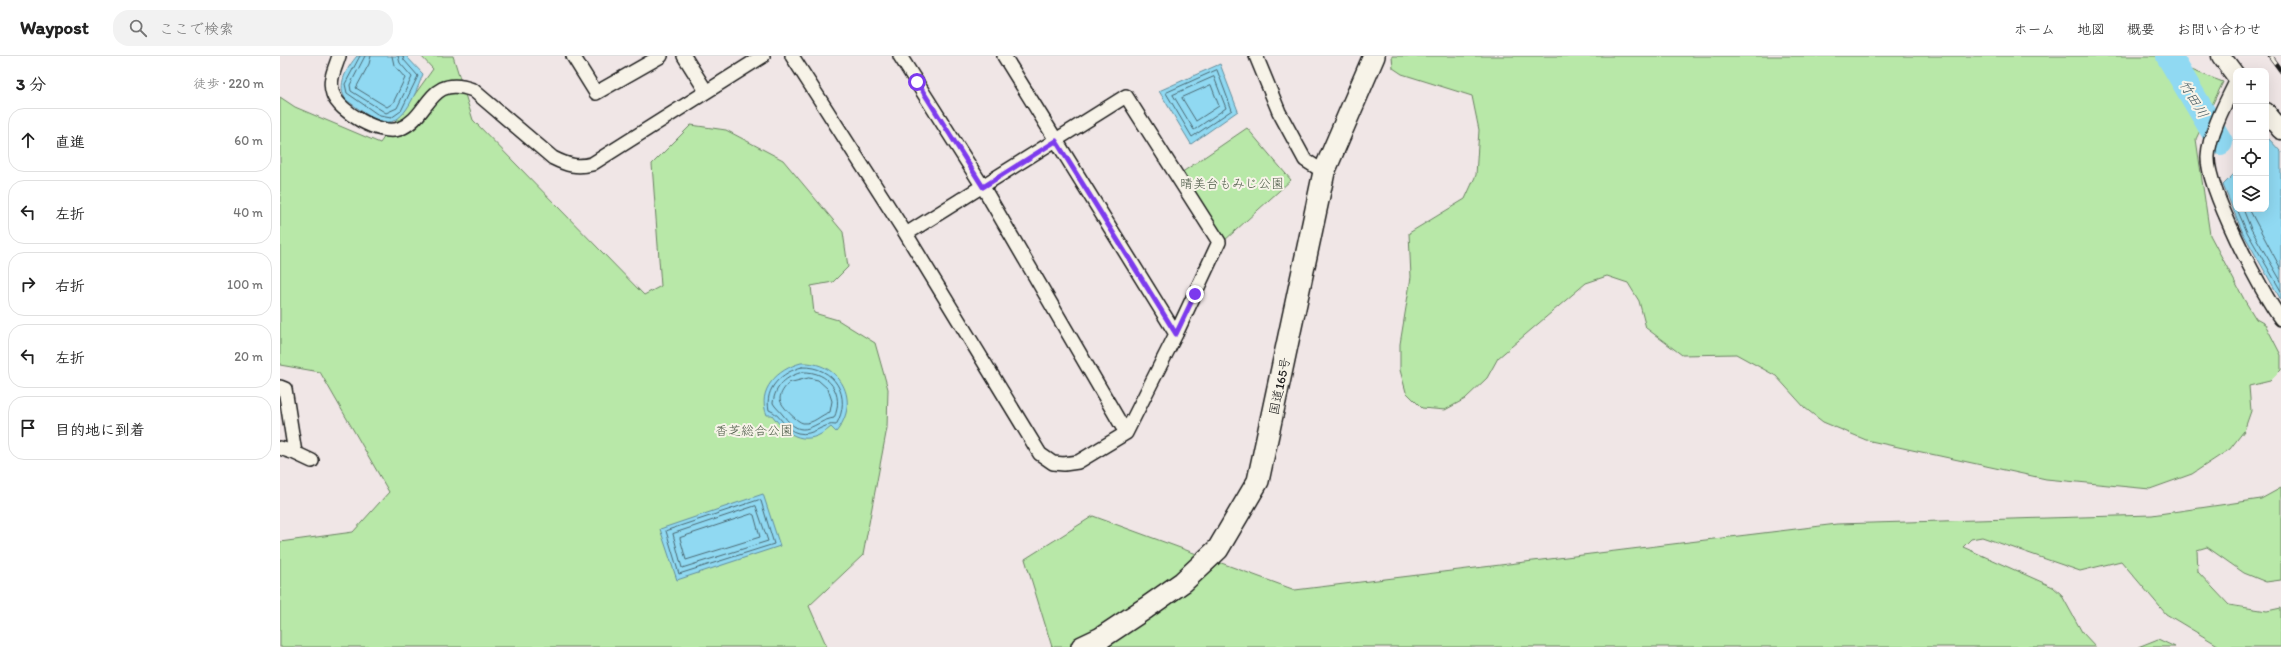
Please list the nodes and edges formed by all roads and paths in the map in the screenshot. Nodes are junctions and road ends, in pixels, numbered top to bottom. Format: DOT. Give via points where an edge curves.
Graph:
graph roads {
  1 [pos="339,56"];
  2 [pos="573,56"];
  3 [pos="662,56"];
  4 [pos="684,56"];
  5 [pos="763,56"];
  6 [pos="792,56"];
  7 [pos="900,56"];
  8 [pos="1004,56"];
  9 [pos="1256,56"];
  10 [pos="1374,56"];
  11 [pos="2221,56"];
  12 [pos="2233,72"];
  13 [pos="2233,88"];
  14 [pos="706,91"];
  15 [pos="2269,116"];
  16 [pos="2281,130"];
  17 [pos="1056,141"];
  18 [pos="1324,172"];
  19 [pos="983,187"];
  20 [pos="906,234"];
  21 [pos="2281,319"];
  22 [pos="1176,334"];
  23 [pos="280,386"];
  24 [pos="1126,433"];
  25 [pos="280,448"];
  26 [pos="295,453"];
  27 [pos="312,461"];
  28 [pos="1082,647"];
  1 -- 14 [label="street" via="332,71 333,94 338,103 373,127 384,130 403,127 416,119 426,102 437,92 448,87 463,86 474,90 553,158 568,165 581,167 592,164"];
  2 -- 3 [label="street" via="596,93"];
  4 -- 14 [label="street"];
  5 -- 14 [label="street"];
  6 -- 20 [label="street"];
  7 -- 19 [label="street"];
  8 -- 17 [label="street"];
  9 -- 18 [label="street" via="1279,112 1304,160"];
  10 -- 18 [label="highway, 国道165号"];
  11 -- 12 [label="main road"];
  13 -- 21 [label="street" via="2218,118 2208,155 2211,179 2249,265"];
  15 -- 16 [label="main road"];
  17 -- 19 [label="street"];
  17 -- 22 [label="street"];
  17 -- 22 [label="street" via="1126,96 1219,242"];
  18 -- 28 [label="highway, 国道165号" via="1258,481 1212,555 1183,582 1101,638"];
  19 -- 20 [label="street"];
  19 -- 24 [label="street"];
  20 -- 24 [label="street" via="1040,454 1053,463 1078,462"];
  22 -- 24 [label="street"];
  23 -- 26 [label="street" via="285,389"];
  25 -- 26 [label="street"];
  26 -- 27 [label="street"];
}
